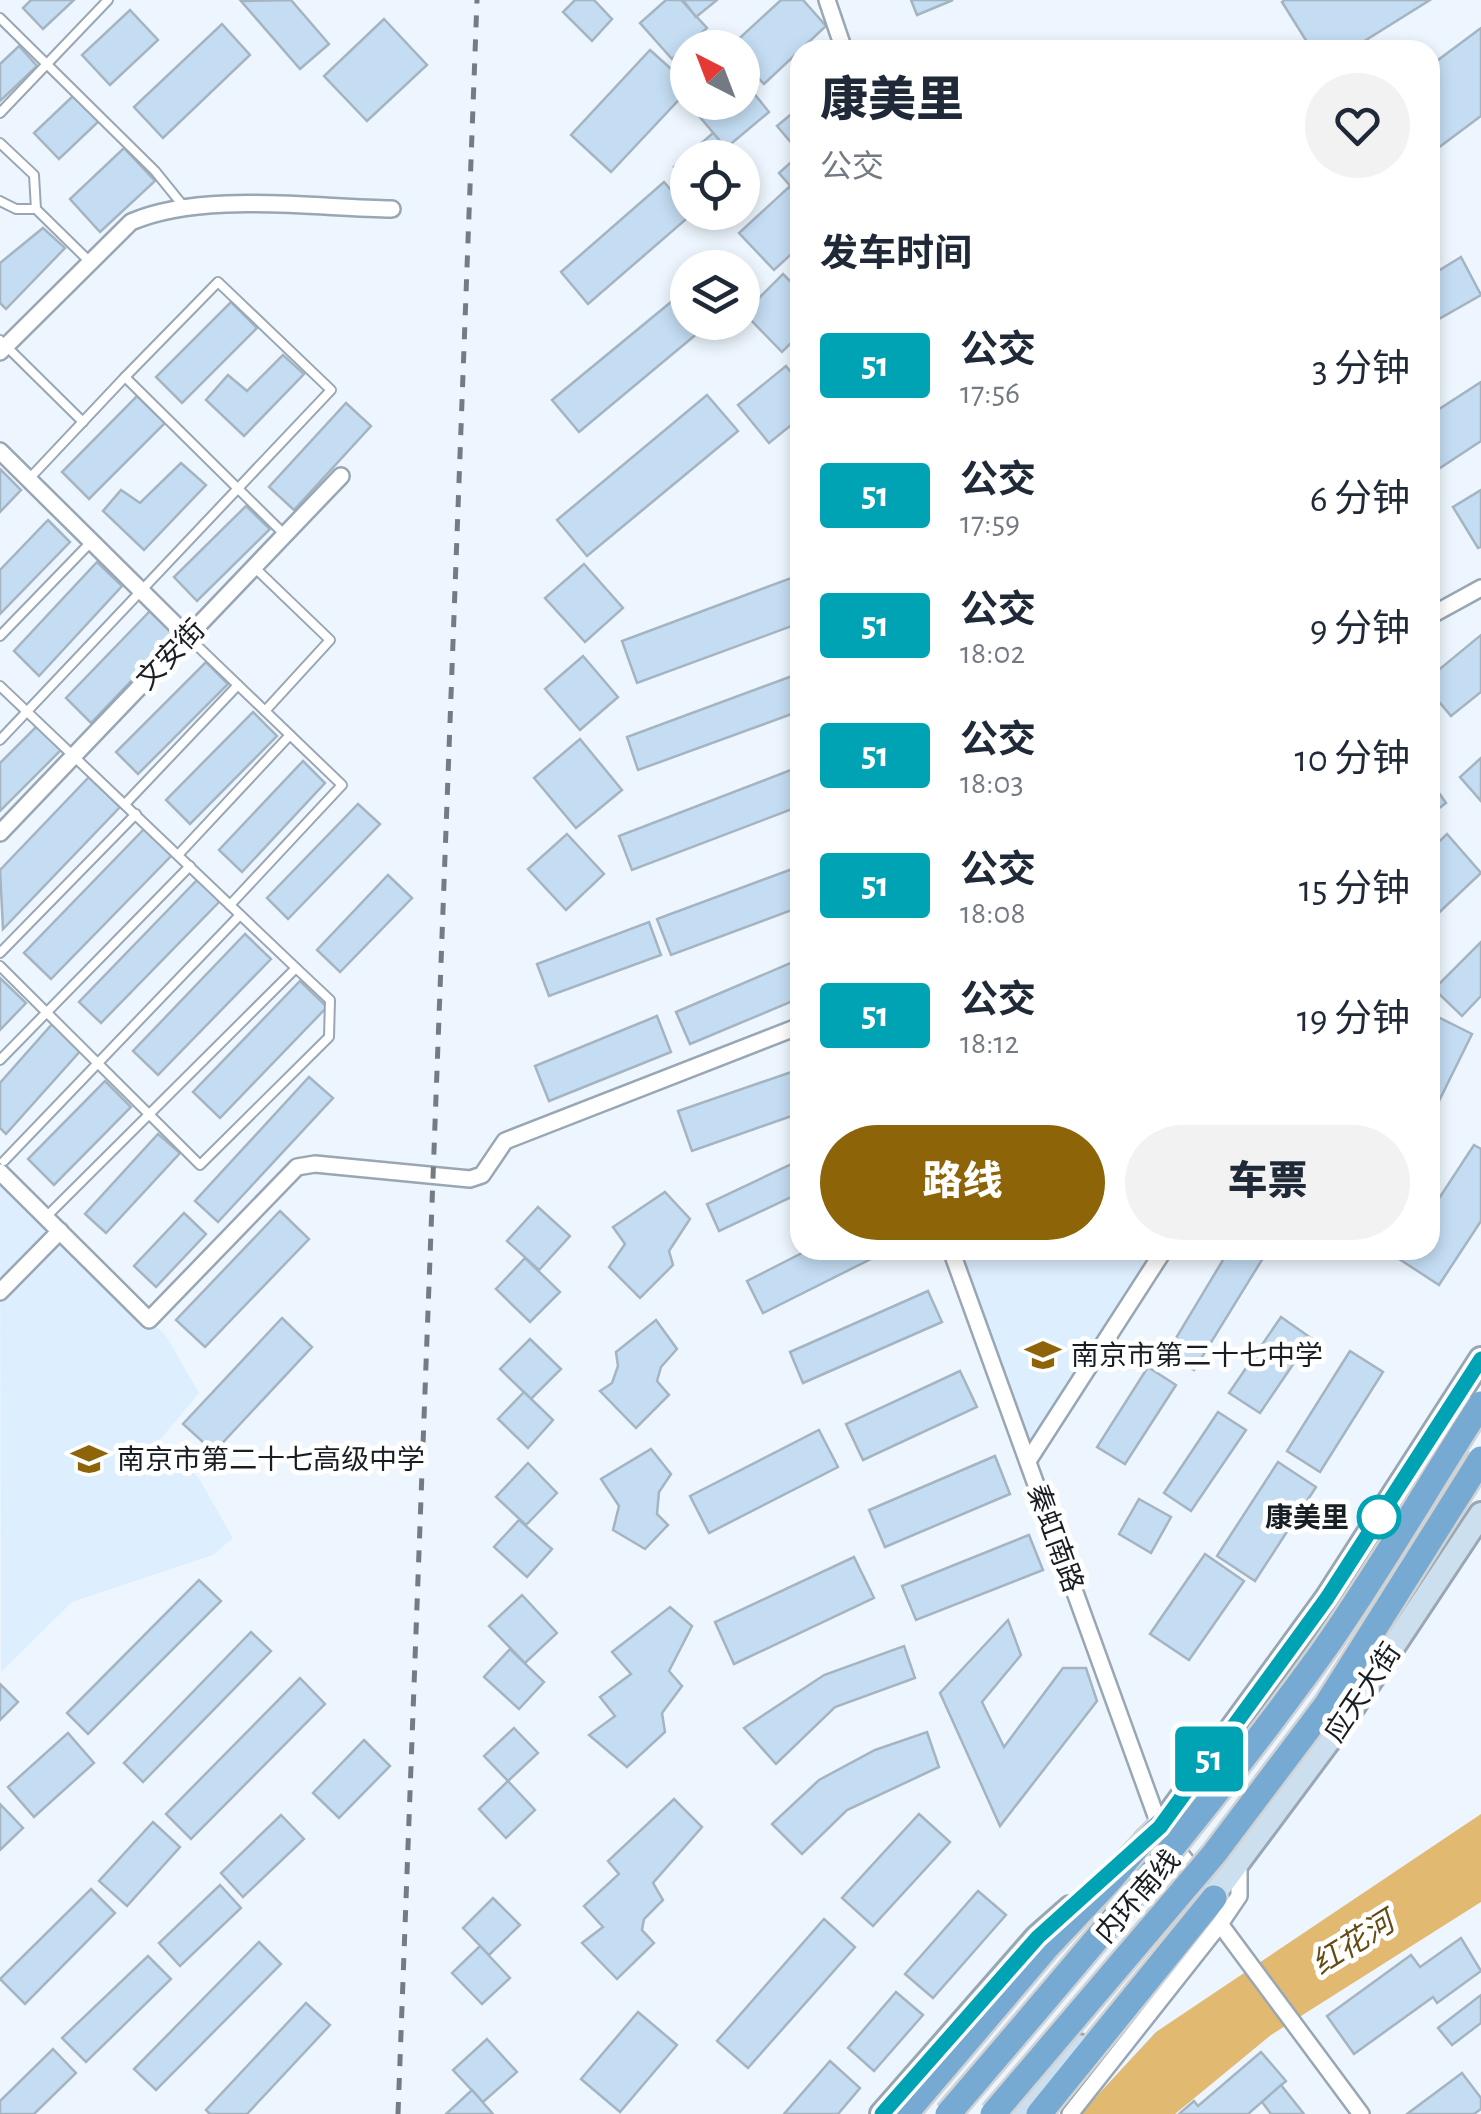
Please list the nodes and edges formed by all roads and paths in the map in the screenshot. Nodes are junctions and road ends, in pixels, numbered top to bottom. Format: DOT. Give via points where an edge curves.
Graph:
graph roads {
  1 [pos="108,0"];
  2 [pos="827,0"];
  3 [pos="0,18"];
  4 [pos="841,40"];
  5 [pos="44,64"];
  6 [pos="0,113"];
  7 [pos="0,143"];
  8 [pos="0,201"];
  9 [pos="184,208"];
  10 [pos="392,209"];
  11 [pos="36,210"];
  12 [pos="90,262"];
  13 [pos="2,346"];
  14 [pos="126,377"];
  15 [pos="83,422"];
  16 [pos="0,451"];
  17 [pos="342,476"];
  18 [pos="28,480"];
  19 [pos="236,488"];
  20 [pos="285,534"];
  21 [pos="90,542"];
  22 [pos="254,567"];
  23 [pos="1481,588"];
  24 [pos="138,590"];
  25 [pos="1440,611"];
  26 [pos="0,636"];
  27 [pos="188,636"];
  28 [pos="0,686"];
  29 [pos="238,686"];
  30 [pos="28,711"];
  31 [pos="265,711"];
  32 [pos="290,735"];
  33 [pos="0,740"];
  34 [pos="74,754"];
  35 [pos="126,804"];
  36 [pos="136,814"];
  37 [pos="0,833"];
  38 [pos="178,854"];
  39 [pos="190,866"];
  40 [pos="230,905"];
  41 [pos="240,915"];
  42 [pos="0,953"];
  43 [pos="0,966"];
  44 [pos="296,968"];
  45 [pos="46,1011"];
  46 [pos="790,1030"];
  47 [pos="0,1060"];
  48 [pos="98,1063"];
  49 [pos="150,1114"];
  50 [pos="2,1166"];
  51 [pos="46,1217"];
  52 [pos="60,1231"];
  53 [pos="955,1260"];
  54 [pos="1158,1260"];
  55 [pos="0,1292"];
  56 [pos="1481,1359"];
  57 [pos="1481,1404"];
  58 [pos="1481,1459"];
  59 [pos="1028,1460"];
  60 [pos="1481,1514"];
  61 [pos="1160,1827"];
  62 [pos="1238,1867"];
  63 [pos="1214,1898"];
  64 [pos="1224,1929"];
  65 [pos="882,2114"];
  66 [pos="905,2114"];
  67 [pos="948,2114"];
  68 [pos="992,2114"];
  69 [pos="1021,2114"];
  70 [pos="1039,2114"];
  71 [pos="1070,2114"];
  72 [pos="1361,2114"];
  1 -- 5 [label="lane"];
  2 -- 4 [label="street"];
  3 -- 5 [label="lane"];
  5 -- 6 [label="lane"];
  5 -- 9 [label="lane" via="155,170"];
  7 -- 11 [label="lane" via="34,175"];
  8 -- 11 [label="lane"];
  9 -- 10 [label="street"];
  9 -- 12 [label="street" via="131,222"];
  11 -- 12 [label="lane"];
  12 -- 13 [label="street"];
  13 -- 15 [label="lane"];
  14 -- 15 [label="lane"];
  14 -- 19 [label="lane"];
  14 -- 19 [label="lane" via="218,282 331,390"];
  15 -- 18 [label="lane"];
  16 -- 18 [label="street"];
  17 -- 20 [label="street, 文安街"];
  18 -- 21 [label="street"];
  19 -- 20 [label="lane"];
  19 -- 24 [label="lane"];
  20 -- 22 [label="street, 文安街"];
  21 -- 24 [label="street"];
  21 -- 26 [label="lane"];
  22 -- 27 [label="street, 文安街"];
  22 -- 31 [label="lane" via="330,640"];
  23 -- 25 [label="street"];
  24 -- 27 [label="street"];
  24 -- 30 [label="lane"];
  27 -- 29 [label="lane"];
  27 -- 34 [label="street, 文安街"];
  28 -- 30 [label="lane"];
  29 -- 31 [label="lane"];
  29 -- 35 [label="lane"];
  30 -- 33 [label="lane"];
  30 -- 34 [label="lane"];
  31 -- 32 [label="lane"];
  32 -- 38 [label="lane"];
  32 -- 40 [label="lane" via="342,785"];
  34 -- 35 [label="lane"];
  34 -- 37 [label="street, 文安街"];
  35 -- 36 [label="lane"];
  36 -- 38 [label="lane"];
  36 -- 42 [label="lane"];
  38 -- 39 [label="lane"];
  39 -- 40 [label="lane"];
  39 -- 45 [label="lane"];
  40 -- 41 [label="lane"];
  41 -- 44 [label="lane"];
  41 -- 48 [label="lane"];
  43 -- 45 [label="lane"];
  44 -- 49 [label="lane"];
  44 -- 49 [label="lane" via="330,1000 329,1037 200,1165"];
  45 -- 47 [label="lane"];
  45 -- 48 [label="lane"];
  46 -- 52 [label="street" via="505,1141 482,1175 297,1168 150,1320"];
  48 -- 49 [label="lane"];
  48 -- 50 [label="lane"];
  49 -- 51 [label="lane"];
  50 -- 51 [label="street"];
  51 -- 52 [label="street"];
  52 -- 55 [label="street"];
  53 -- 59 [label="street, 秦虹南路"];
  54 -- 59 [label="street"];
  56 -- 61 [label="main road" via="1327,1598"];
  57 -- 67 [label="highway, 内环南线, bridge" via="1324,1649 1251,1749"];
  58 -- 68 [label="highway, 内环南线, bridge" via="1327,1704 1214,1854"];
  59 -- 61 [label="street, 秦虹南路"];
  60 -- 62 [label="main road, 应天大街"];
  61 -- 63 [label="street, 秦虹南路"];
  61 -- 65 [label="main road" via="1038,1937"];
  61 -- 66 [label="highway"];
  62 -- 63 [label="main road, 应天大街"];
  62 -- 64 [label="street, 应天大街" via="1238,1896"];
  63 -- 69 [label="main road, 应天大街"];
  63 -- 70 [label="highway"];
  64 -- 71 [label="street, 应天大街"];
  64 -- 72 [label="street"];
}
